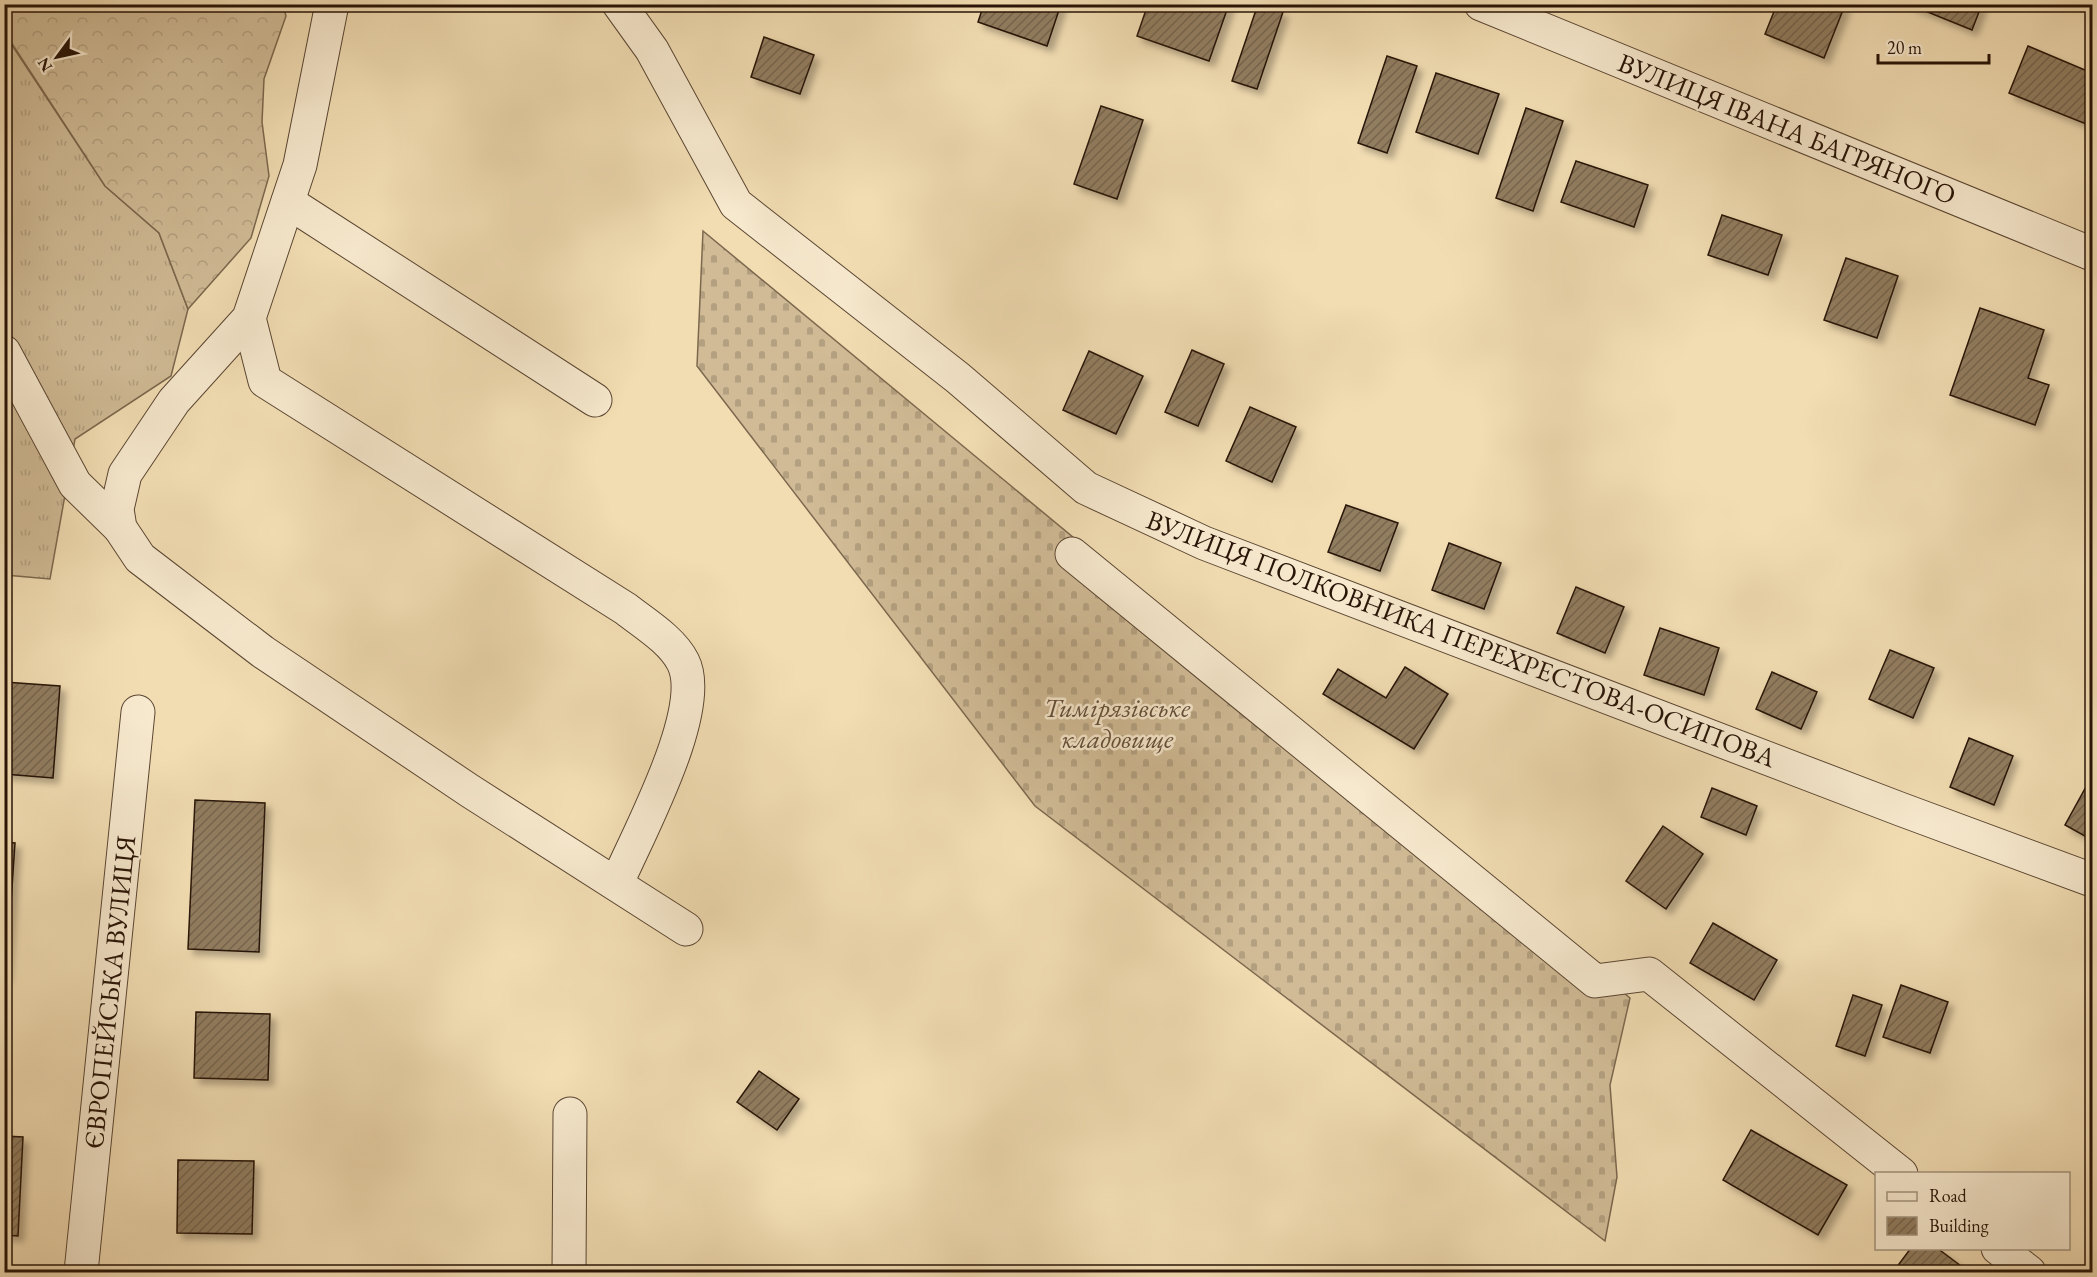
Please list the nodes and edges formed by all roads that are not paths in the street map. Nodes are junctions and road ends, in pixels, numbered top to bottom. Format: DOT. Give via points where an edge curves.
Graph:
graph roads {
  1 [pos="332,4"];
  2 [pos="619,4"];
  3 [pos="1480,4"];
  4 [pos="288,202"];
  5 [pos="2092,254"];
  6 [pos="249,318"];
  7 [pos="4,352"];
  8 [pos="595,400"];
  9 [pos="120,528"];
  10 [pos="1072,554"];
  11 [pos="138,712"];
  12 [pos="2092,880"];
  13 [pos="617,883"];
  14 [pos="686,929"];
  15 [pos="570,1114"];
  16 [pos="1900,1172"];
  17 [pos="2001,1250"];
  18 [pos="81,1272"];
  19 [pos="569,1272"];
  20 [pos="2029,1272"];
  1 -- 4 [label="street" via="300,165"];
  2 -- 12 [label="street, ВУЛИЦЯ ПОЛКОВНИКА ПЕРЕХРЕСТОВА-ОСИПОВА" via="652,50 736,204 958,378 1086,488 1204,543"];
  3 -- 5 [label="street, ВУЛИЦЯ ІВАНА БАГРЯНОГО"];
  4 -- 6 [label="street"];
  4 -- 8 [label="street"];
  6 -- 9 [label="street" via="174,401 125,474 117,509"];
  6 -- 13 [label="street" via="265,381 626,609 666,641 684,663 689,690 669,769"];
  7 -- 9 [label="street" via="75,484"];
  9 -- 13 [label="street" via="140,558 263,652 470,791"];
  10 -- 16 [label="street" via="1595,981 1649,974"];
  11 -- 18 [label="street, ЄВРОПЕЙСЬКА ВУЛИЦЯ"];
  13 -- 14 [label="street"];
  15 -- 19 [label="street"];
  17 -- 20 [label="street"];
}
